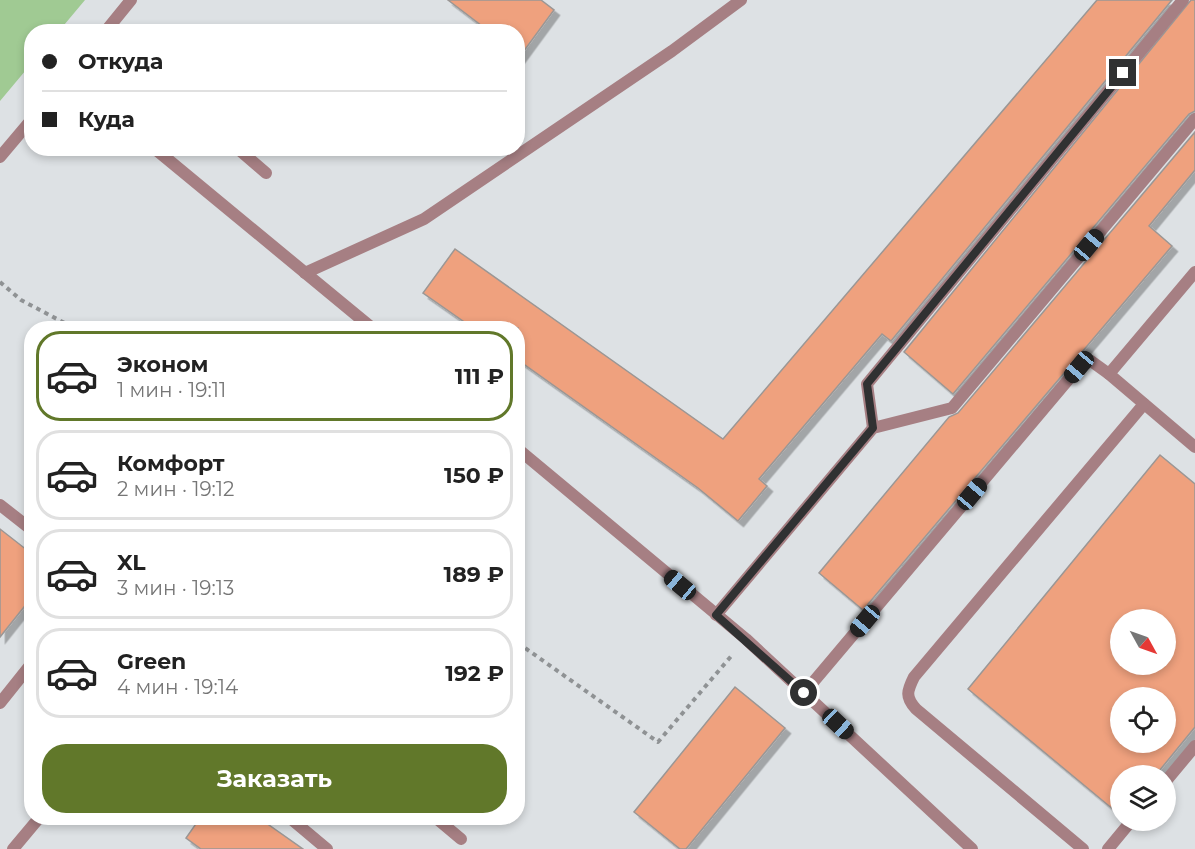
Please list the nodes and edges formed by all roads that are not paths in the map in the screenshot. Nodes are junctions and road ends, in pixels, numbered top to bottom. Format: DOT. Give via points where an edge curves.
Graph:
graph roads {
  1 [pos="131,0"];
  2 [pos="741,0"];
  3 [pos="1183,0"];
  4 [pos="112,24"];
  5 [pos="1195,119"];
  6 [pos="24,128"];
  7 [pos="525,151"];
  8 [pos="164,156"];
  9 [pos="246,156"];
  10 [pos="517,156"];
  11 [pos="0,157"];
  12 [pos="266,173"];
  13 [pos="1195,272"];
  14 [pos="305,273"];
  15 [pos="363,321"];
  16 [pos="1109,374"];
  17 [pos="1144,404"];
  18 [pos="873,428"];
  19 [pos="1195,447"];
  20 [pos="525,455"];
  21 [pos="0,505"];
  22 [pos="24,524"];
  23 [pos="716,615"];
  24 [pos="24,673"];
  25 [pos="804,693"];
  26 [pos="0,703"];
  27 [pos="1195,746"];
  28 [pos="1176,769"];
  29 [pos="33,825"];
  30 [pos="298,825"];
  31 [pos="445,825"];
  32 [pos="1123,831"];
  33 [pos="461,838"];
  34 [pos="13,849"];
  35 [pos="327,849"];
  36 [pos="972,849"];
  37 [pos="1083,849"];
  38 [pos="1108,849"];
  1 -- 4 [label="street"];
  2 -- 7 [label="street"];
  3 -- 18 [label="street" via="867,384"];
  5 -- 18 [label="street" via="952,408"];
  6 -- 11 [label="street"];
  8 -- 14 [label="street"];
  9 -- 12 [label="street"];
  10 -- 14 [label="street" via="424,219"];
  13 -- 16 [label="street"];
  14 -- 15 [label="street"];
  16 -- 17 [label="street"];
  16 -- 25 [label="street" via="1091,361 1079,367"];
  17 -- 19 [label="street"];
  17 -- 37 [label="street" via="907,690 908,700 916,709"];
  18 -- 23 [label="street"];
  20 -- 23 [label="street"];
  21 -- 22 [label="street"];
  23 -- 25 [label="street"];
  24 -- 26 [label="street"];
  25 -- 36 [label="street"];
  27 -- 28 [label="street"];
  29 -- 34 [label="street"];
  30 -- 35 [label="street"];
  31 -- 33 [label="street"];
  32 -- 38 [label="street"];
}
